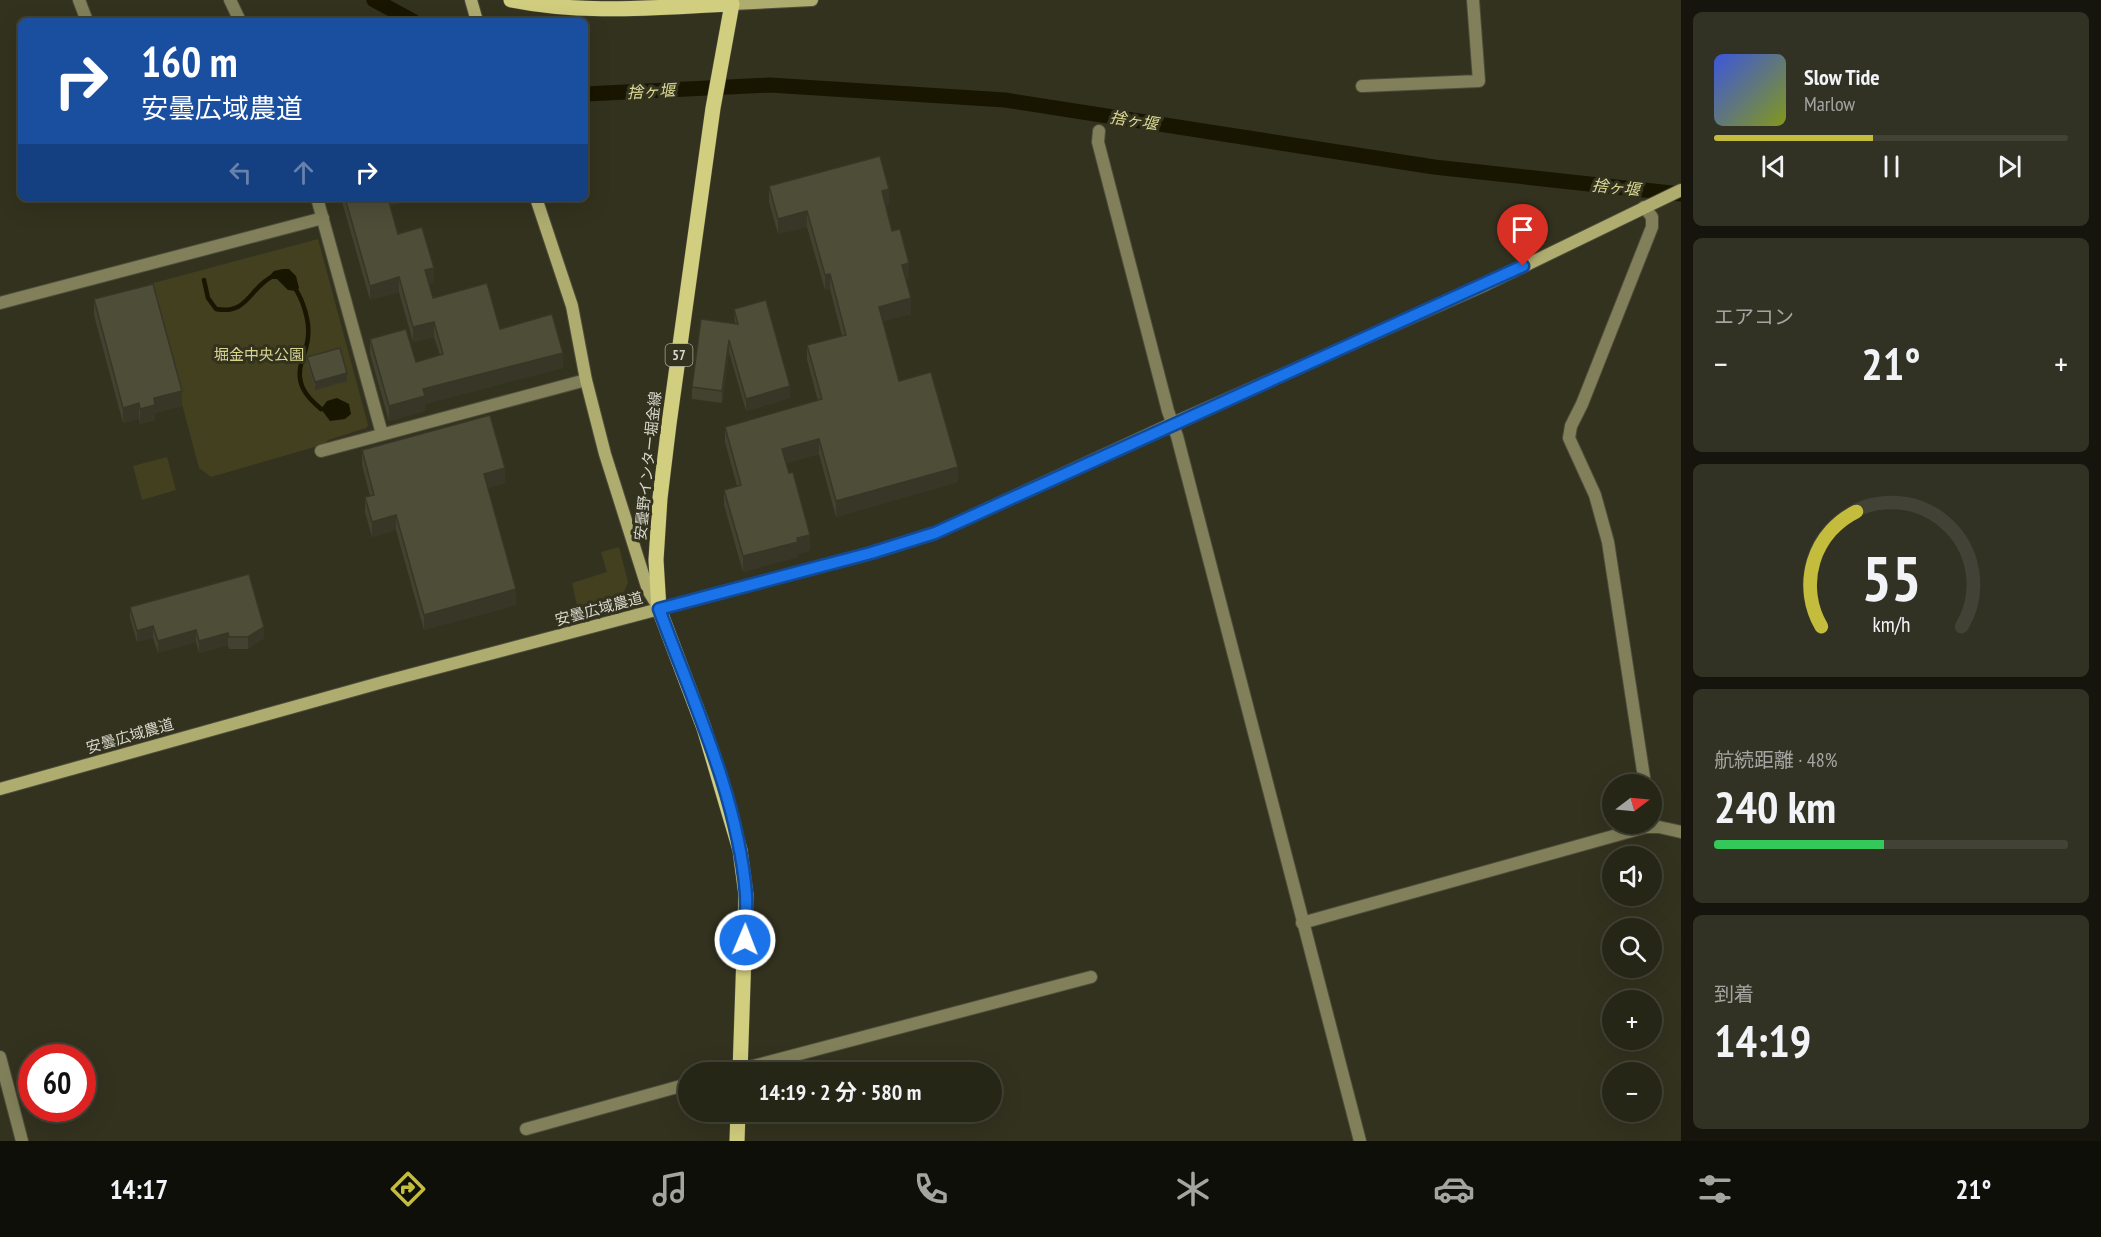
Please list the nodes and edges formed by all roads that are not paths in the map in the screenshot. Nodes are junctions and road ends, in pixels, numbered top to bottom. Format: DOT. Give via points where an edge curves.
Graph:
graph roads {
  1 [pos="79,0"];
  2 [pos="230,0"];
  3 [pos="471,0"];
  4 [pos="511,0"];
  5 [pos="812,0"];
  6 [pos="1473,0"];
  7 [pos="732,2"];
  8 [pos="86,18"];
  9 [pos="239,18"];
  10 [pos="476,18"];
  11 [pos="1362,86"];
  12 [pos="1099,131"];
  13 [pos="1681,190"];
  14 [pos="318,201"];
  15 [pos="537,201"];
  16 [pos="1645,206"];
  17 [pos="323,218"];
  18 [pos="0,303"];
  19 [pos="586,380"];
  20 [pos="1173,423"];
  21 [pos="382,434"];
  22 [pos="321,451"];
  23 [pos="659,609"];
  24 [pos="1643,774"];
  25 [pos="0,789"];
  26 [pos="1662,828"];
  27 [pos="1680,831"];
  28 [pos="1614,834"];
  29 [pos="1302,923"];
  30 [pos="1091,977"];
  31 [pos="0,1057"];
  32 [pos="738,1062"];
  33 [pos="774,1062"];
  34 [pos="678,1087"];
  35 [pos="737,1122"];
  36 [pos="526,1129"];
  37 [pos="22,1141"];
  38 [pos="736,1141"];
  39 [pos="1360,1141"];
  1 -- 8 [label="street"];
  2 -- 9 [label="street"];
  3 -- 10 [label="street"];
  4 -- 7 [label="main road" via="594,10"];
  5 -- 7 [label="street"];
  6 -- 11 [label="street" via="1479,81"];
  7 -- 23 [label="main road, 安曇野インター堀金線 / 57" via="713,103 660,498 656,560"];
  12 -- 20 [label="street" via="1098,142"];
  13 -- 16 [label="street, 安曇広域農道"];
  14 -- 17 [label="street"];
  15 -- 19 [label="street" via="572,306"];
  16 -- 20 [label="street, 安曇広域農道" via="1485,285"];
  16 -- 24 [label="street" via="1652,217 1652,227 1569,438 1595,495 1608,542"];
  17 -- 18 [label="street"];
  17 -- 21 [label="street"];
  19 -- 21 [label="street"];
  19 -- 23 [label="street" via="648,590"];
  20 -- 23 [label="street, 安曇広域農道" via="935,533"];
  20 -- 29 [label="street"];
  21 -- 22 [label="street"];
  23 -- 25 [label="street, 安曇広域農道"];
  23 -- 32 [label="main road, 安曇野インター堀金線 / 57" via="704,728 740,850 746,895"];
  26 -- 27 [label="street"];
  28 -- 29 [label="street"];
  29 -- 39 [label="street"];
  30 -- 33 [label="street"];
  31 -- 37 [label="street"];
  34 -- 36 [label="street"];
  35 -- 38 [label="main road"];
}
